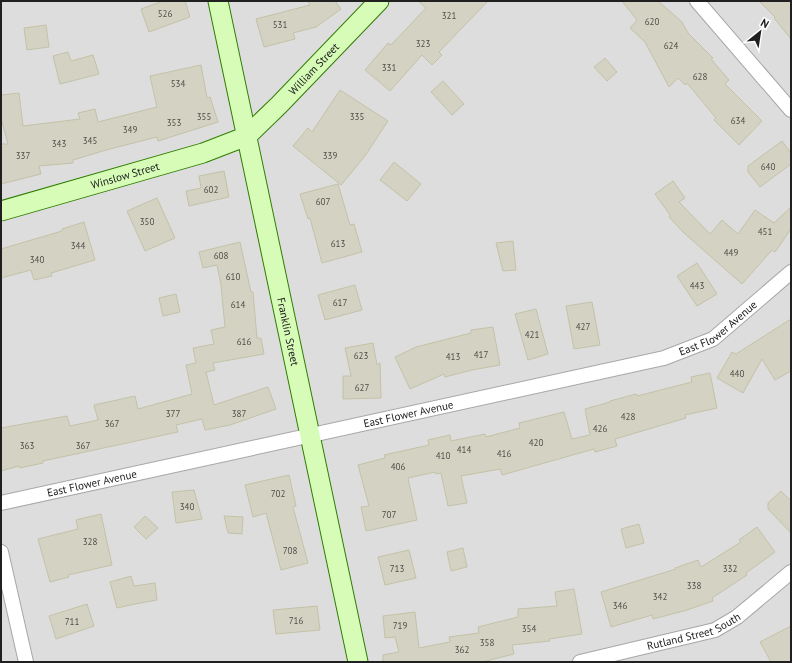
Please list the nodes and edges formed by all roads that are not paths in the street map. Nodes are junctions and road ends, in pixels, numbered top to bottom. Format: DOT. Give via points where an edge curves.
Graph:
graph roads {
  1 [pos="218,1"];
  2 [pos="379,1"];
  3 [pos="697,1"];
  4 [pos="791,110"];
  5 [pos="247,136"];
  6 [pos="1,212"];
  7 [pos="791,272"];
  8 [pos="310,436"];
  9 [pos="1,503"];
  10 [pos="1,552"];
  11 [pos="791,572"];
  12 [pos="26,662"];
  13 [pos="358,662"];
  14 [pos="580,662"];
  1 -- 5 [label="street, Franklin Street"];
  2 -- 5 [label="street, William Street"];
  3 -- 4 [label="street"];
  5 -- 6 [label="street, Winslow Street" via="203,153"];
  5 -- 8 [label="street, Franklin Street"];
  7 -- 8 [label="street, East Flower Avenue" via="713,339 664,358"];
  8 -- 9 [label="street, East Flower Avenue"];
  8 -- 13 [label="street, Franklin Street"];
  10 -- 12 [label="street"];
  11 -- 14 [label="street, Rutland Street South" via="737,617 715,630"];
}
